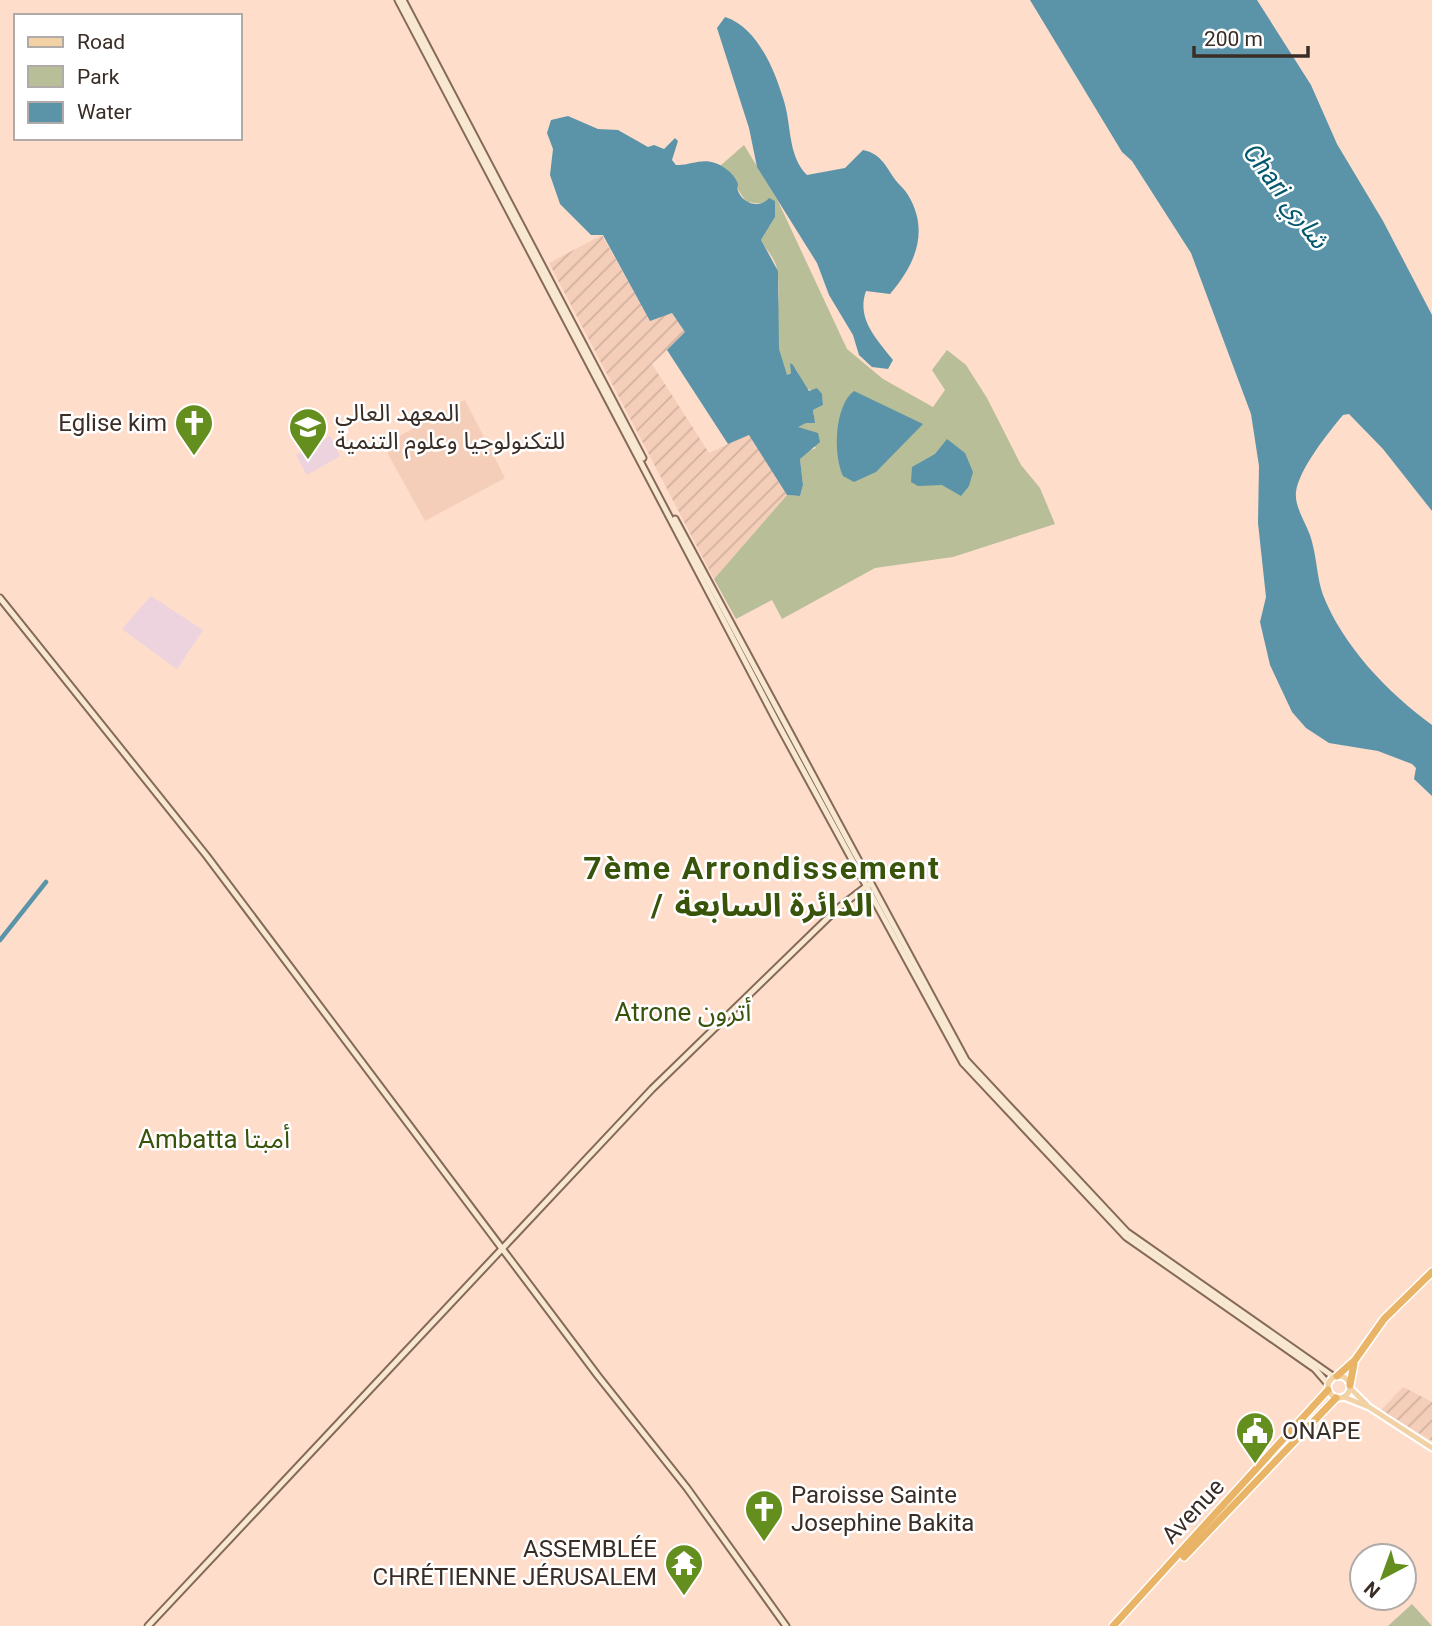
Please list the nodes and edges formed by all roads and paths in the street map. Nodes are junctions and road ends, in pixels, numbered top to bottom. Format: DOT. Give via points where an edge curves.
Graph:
graph roads {
  1 [pos="401,0"];
  2 [pos="0,598"];
  3 [pos="869,885"];
  4 [pos="1043,1146"];
  5 [pos="503,1249"];
  6 [pos="1432,1272"];
  7 [pos="1355,1360"];
  8 [pos="1336,1376"];
  9 [pos="1350,1386"];
  10 [pos="1328,1387"];
  11 [pos="1340,1397"];
  12 [pos="1369,1408"];
  13 [pos="1432,1448"];
  14 [pos="148,1626"];
  15 [pos="786,1626"];
  16 [pos="1115,1626"];
  1 -- 3 [label="street"];
  2 -- 5 [label="street" via="206,855"];
  3 -- 4 [label="street" via="966,1060"];
  3 -- 5 [label="street" via="837,909 681,1059"];
  4 -- 8 [label="street" via="1147,1248"];
  4 -- 10 [label="street" via="1126,1237 1315,1369"];
  5 -- 14 [label="street"];
  5 -- 15 [label="street" via="687,1488"];
  6 -- 7 [label="highway" via="1384,1319"];
  7 -- 8 [label="highway"];
  7 -- 9 [label="highway"];
  8 -- 9 [label="main road" via="1347,1379"];
  8 -- 10 [label="main road"];
  9 -- 11 [label="main road"];
  9 -- 12 [label="main road"];
  10 -- 11 [label="main road"];
  10 -- 16 [label="highway, Avenue"];
  11 -- 12 [label="main road"];
  11 -- 16 [label="highway"];
  12 -- 13 [label="main road"];
}
